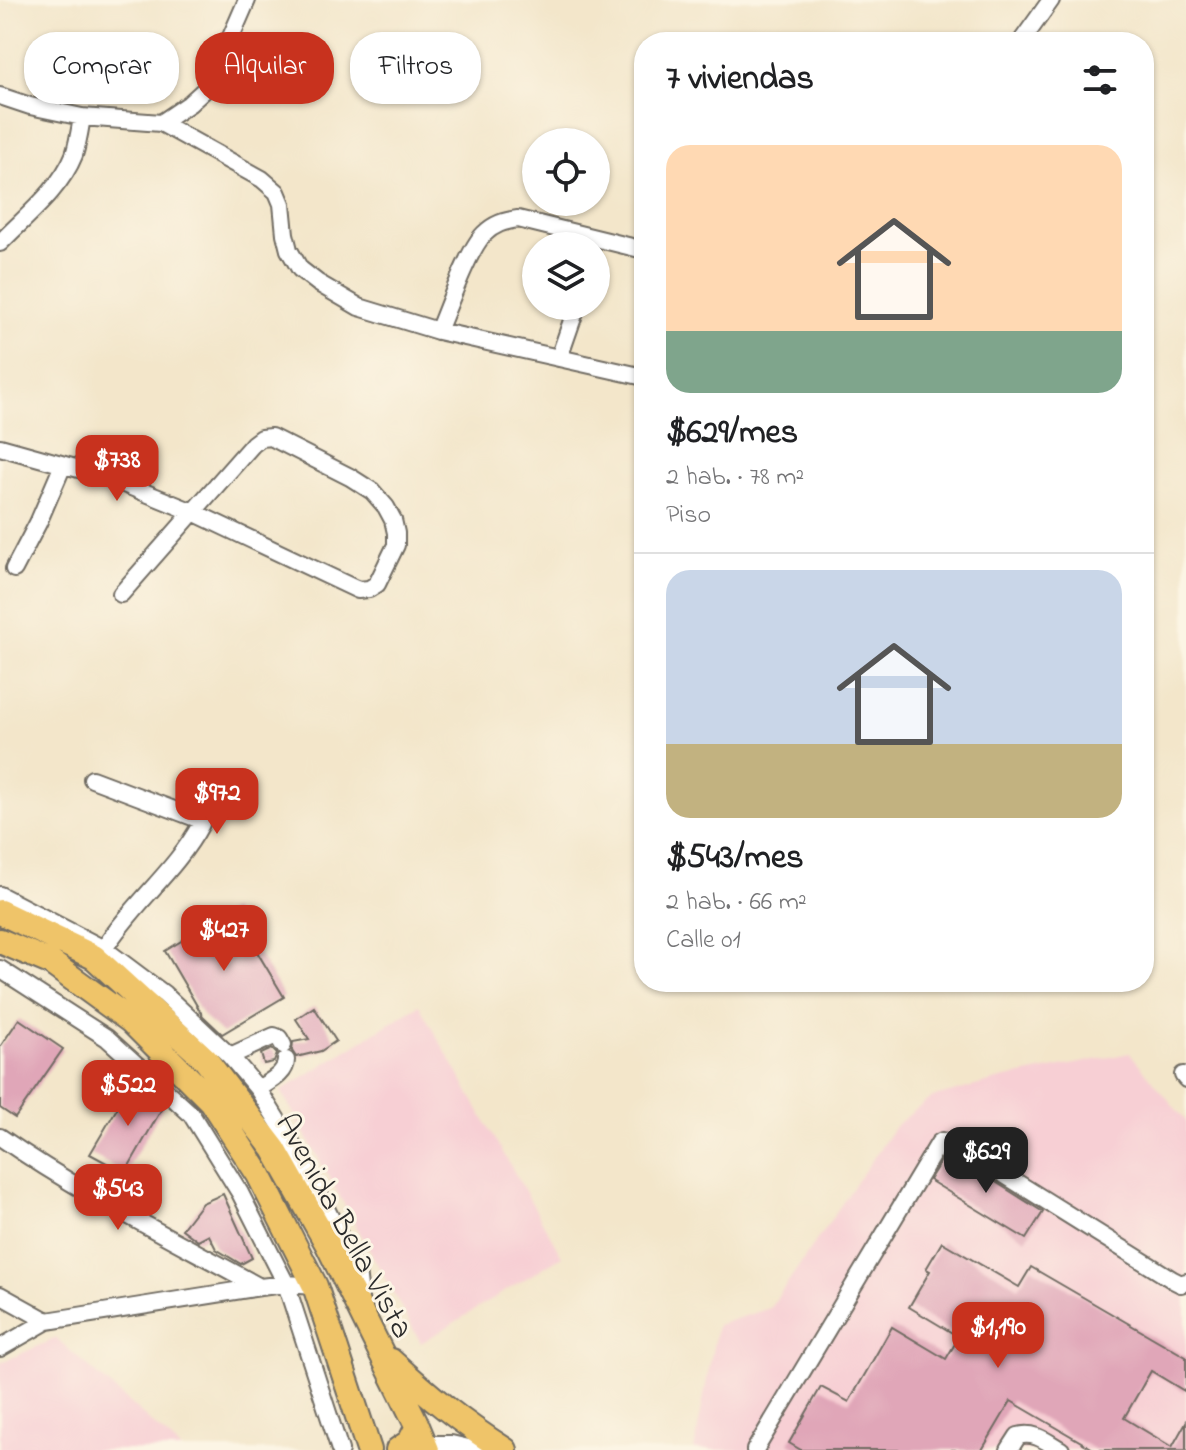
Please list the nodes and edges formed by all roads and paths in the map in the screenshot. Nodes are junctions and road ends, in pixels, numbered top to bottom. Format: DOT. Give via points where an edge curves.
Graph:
graph roads {
  1 [pos="247,0"];
  2 [pos="1051,0"];
  3 [pos="1028,32"];
  4 [pos="0,96"];
  5 [pos="82,117"];
  6 [pos="161,123"];
  7 [pos="558,232"];
  8 [pos="0,243"];
  9 [pos="610,246"];
  10 [pos="634,249"];
  11 [pos="572,320"];
  12 [pos="438,331"];
  13 [pos="559,358"];
  14 [pos="634,375"];
  15 [pos="0,447"];
  16 [pos="63,465"];
  17 [pos="193,512"];
  18 [pos="14,569"];
  19 [pos="121,594"];
  20 [pos="92,779"];
  21 [pos="0,895"];
  22 [pos="0,912"];
  23 [pos="0,941"];
  24 [pos="104,949"];
  25 [pos="0,969"];
  26 [pos="230,1056"];
  27 [pos="258,1089"];
  28 [pos="0,1137"];
  29 [pos="1186,1282"];
  30 [pos="286,1284"];
  31 [pos="315,1286"];
  32 [pos="260,1287"];
  33 [pos="0,1295"];
  34 [pos="362,1317"];
  35 [pos="47,1321"];
  36 [pos="0,1348"];
  37 [pos="379,1349"];
  38 [pos="421,1443"];
  39 [pos="760,1448"];
  40 [pos="340,1450"];
  41 [pos="371,1450"];
  42 [pos="398,1450"];
  43 [pos="477,1450"];
  44 [pos="505,1450"];
  45 [pos="1009,1450"];
  46 [pos="1061,1450"];
  1 -- 6 [label="street" via="210,85"];
  2 -- 3 [label="street"];
  4 -- 5 [label="street"];
  5 -- 6 [label="street"];
  5 -- 8 [label="street" via="66,172"];
  6 -- 12 [label="street" via="277,192 289,250 300,269 318,283 359,307"];
  7 -- 12 [label="street" via="518,219 502,221 483,234"];
  9 -- 10 [label="street"];
  11 -- 13 [label="street"];
  12 -- 13 [label="street"];
  13 -- 14 [label="street"];
  15 -- 16 [label="street"];
  16 -- 17 [label="street"];
  16 -- 18 [label="street"];
  17 -- 17 [label="street" via="358,590 377,584 396,545 393,520 372,491 271,437 253,444"];
  17 -- 19 [label="street"];
  20 -- 24 [label="street" via="201,824"];
  21 -- 24 [label="street"];
  22 -- 34 [label="highway, Avenida Bella Vista" via="94,957 205,1059 274,1149"];
  23 -- 31 [label="highway, Avenida Bella Vista" via="50,962 131,1021 211,1101 259,1175"];
  24 -- 26 [label="street" via="164,994"];
  25 -- 30 [label="street" via="107,1038 191,1114 240,1193"];
  26 -- 27 [label="street"];
  26 -- 27 [label="street" via="279,1038 286,1066"];
  27 -- 34 [label="street" via="303,1162 357,1271"];
  28 -- 32 [label="street" via="76,1187"];
  29 -- 39 [label="street" via="1173,1280 955,1144 942,1141"];
  30 -- 31 [label="street"];
  30 -- 32 [label="street"];
  30 -- 40 [label="street"];
  31 -- 41 [label="highway, Avenida Bella Vista"];
  32 -- 35 [label="street"];
  33 -- 35 [label="street"];
  34 -- 37 [label="highway, Avenida Bella Vista"];
  35 -- 36 [label="street"];
  37 -- 38 [label="highway, Avenida Bella Vista"];
  37 -- 44 [label="highway" via="431,1398"];
  38 -- 42 [label="highway" via="410,1442"];
  38 -- 43 [label="street"];
  45 -- 46 [label="street" via="1027,1433"];
}
